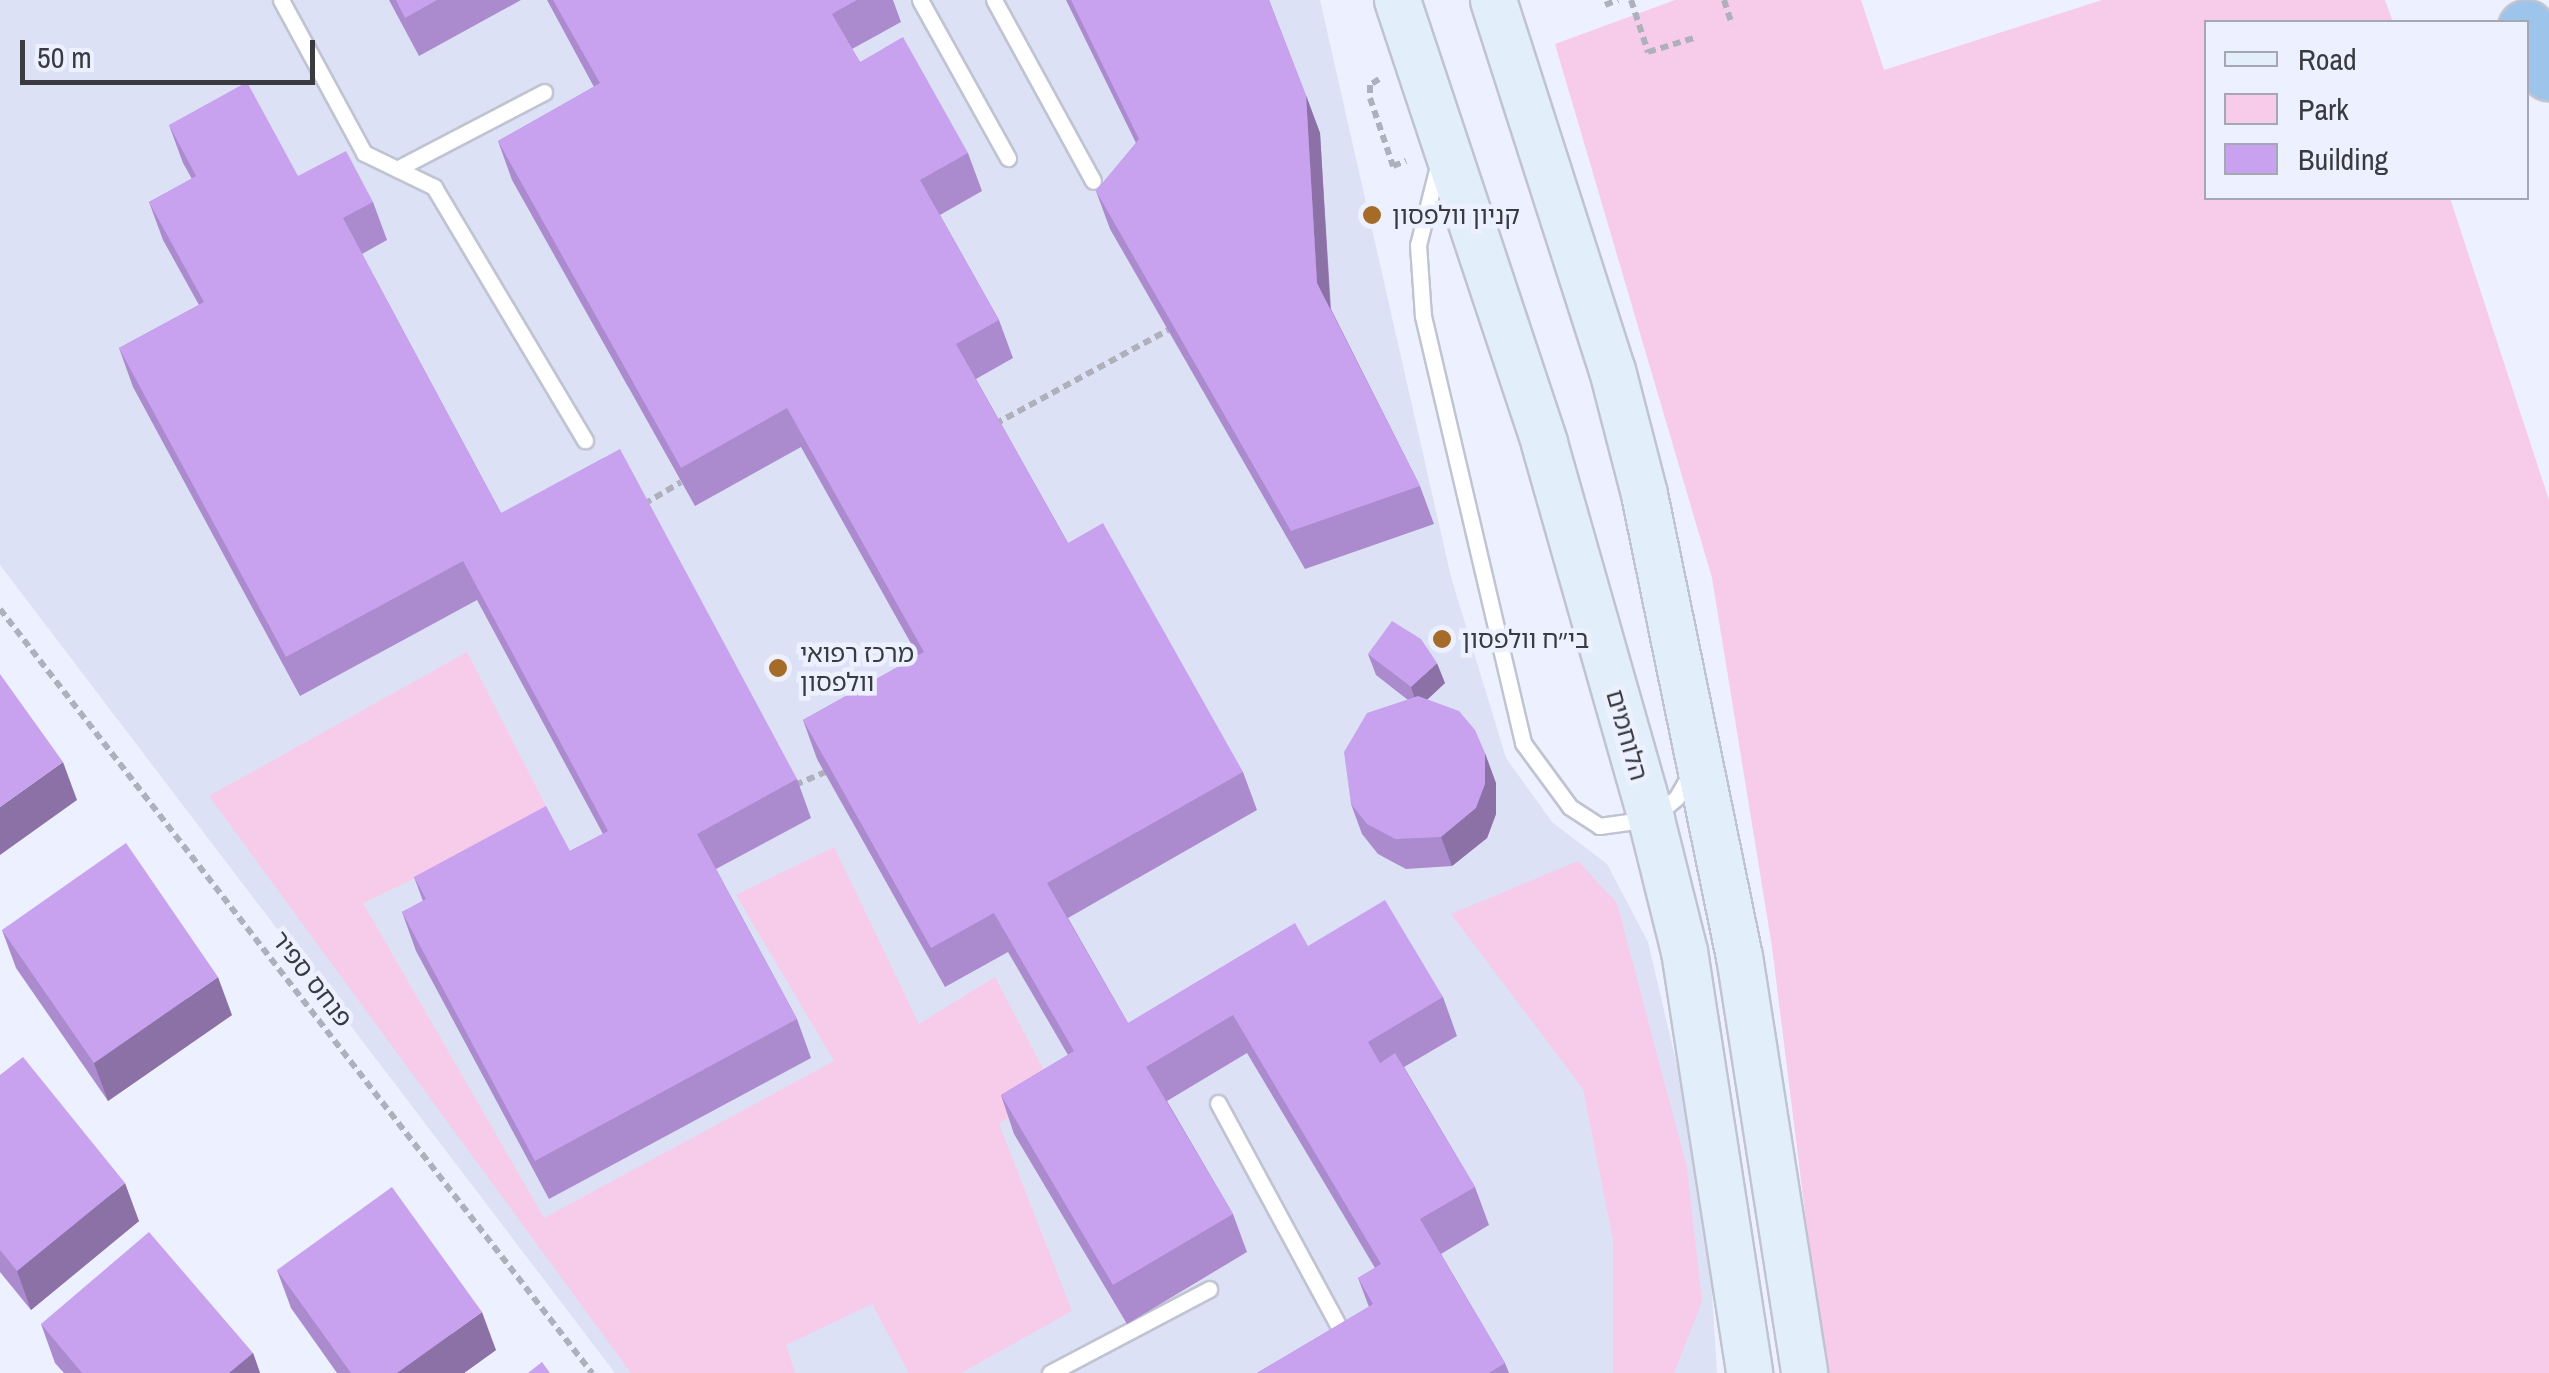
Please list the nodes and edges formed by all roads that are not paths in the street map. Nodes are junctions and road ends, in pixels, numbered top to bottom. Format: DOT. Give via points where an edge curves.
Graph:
graph roads {
  1 [pos="280,0"];
  2 [pos="920,0"];
  3 [pos="994,0"];
  4 [pos="1397,0"];
  5 [pos="1493,0"];
  6 [pos="2529,33"];
  7 [pos="2549,72"];
  8 [pos="544,92"];
  9 [pos="1444,143"];
  10 [pos="1008,158"];
  11 [pos="396,169"];
  12 [pos="1094,181"];
  13 [pos="585,440"];
  14 [pos="1696,745"];
  15 [pos="1651,820"];
  16 [pos="1218,1104"];
  17 [pos="1209,1289"];
  18 [pos="1335,1356"];
  19 [pos="1050,1373"];
  20 [pos="1749,1373"];
  21 [pos="1804,1373"];
  1 -- 11 [label="lane" via="364,153"];
  2 -- 10 [label="lane"];
  3 -- 12 [label="lane"];
  4 -- 9 [label="main road, הלוחמים"];
  5 -- 14 [label="main road" via="1612,370"];
  6 -- 7 [label="highway"];
  8 -- 11 [label="lane"];
  9 -- 15 [label="main road, הלוחמים" via="1544,443"];
  9 -- 15 [label="lane" via="1418,245 1423,316 1524,743 1539,772 1585,818 1616,828"];
  11 -- 13 [label="lane" via="434,187"];
  14 -- 15 [label="lane" via="1688,784"];
  14 -- 21 [label="main road" via="1770,1132"];
  15 -- 20 [label="main road, הלוחמים" via="1684,951"];
  16 -- 18 [label="lane" via="1350,1347"];
  17 -- 19 [label="lane"];
}
